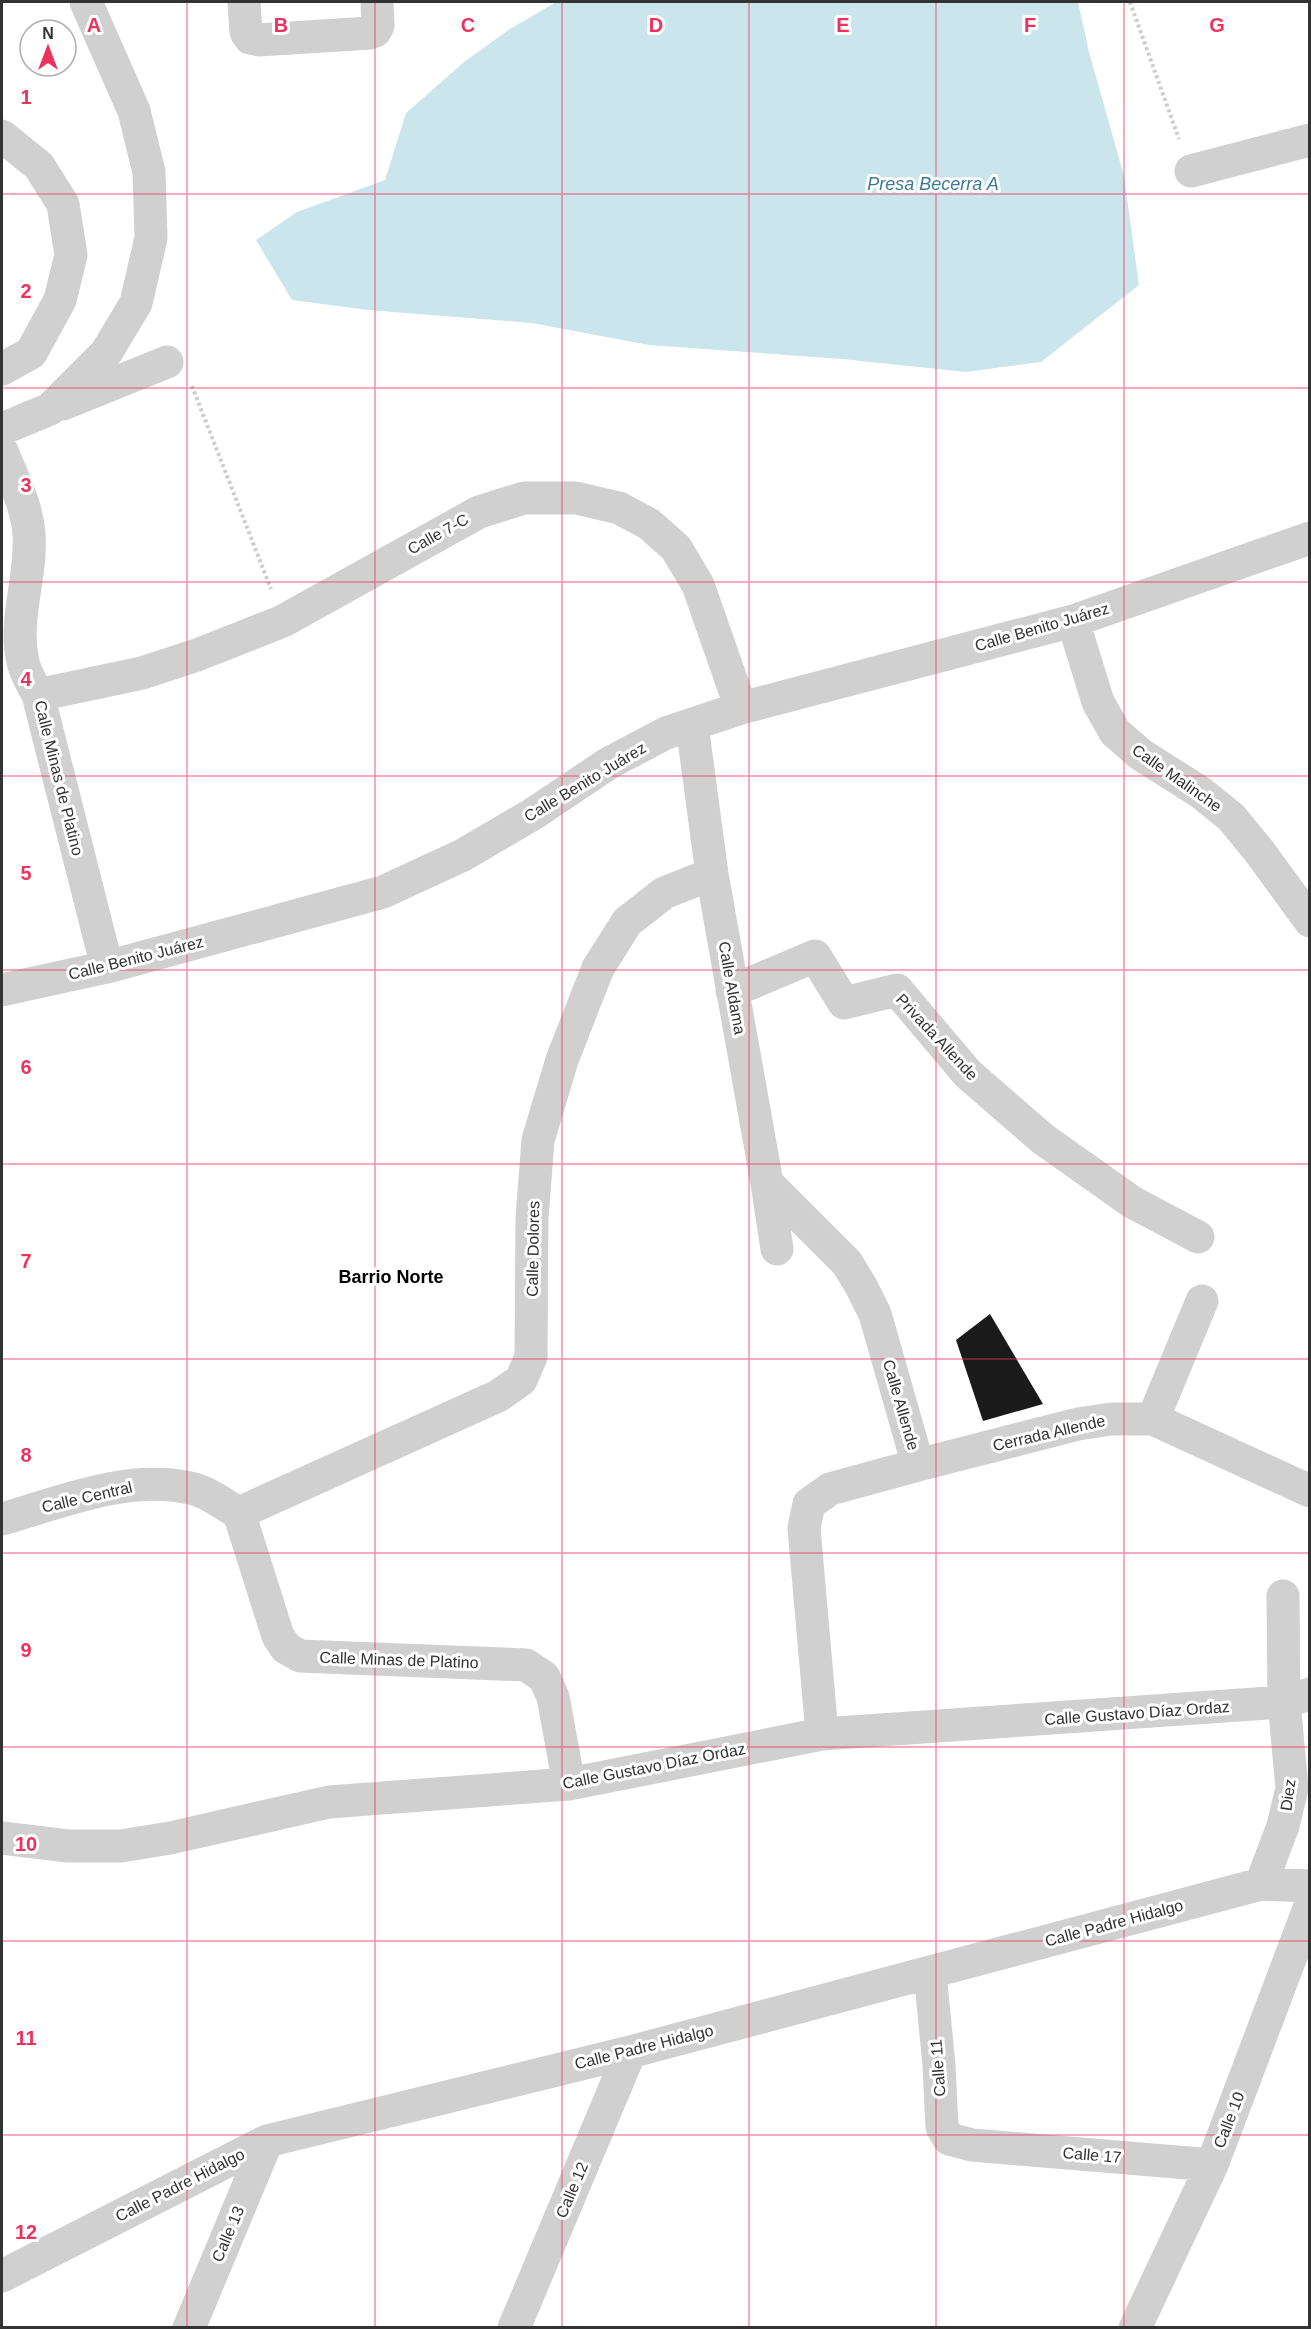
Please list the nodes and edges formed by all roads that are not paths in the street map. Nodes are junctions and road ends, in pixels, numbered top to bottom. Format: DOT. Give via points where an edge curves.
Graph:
graph roads {
  1 [pos="86,2"];
  2 [pos="377,14"];
  3 [pos="245,17"];
  4 [pos="2,138"];
  5 [pos="1310,141"];
  6 [pos="1191,171"];
  7 [pos="167,362"];
  8 [pos="2,369"];
  9 [pos="50,409"];
  10 [pos="2,429"];
  11 [pos="2,451"];
  12 [pos="1310,538"];
  13 [pos="1073,621"];
  14 [pos="38,695"];
  15 [pos="741,708"];
  16 [pos="692,725"];
  17 [pos="712,874"];
  18 [pos="1310,921"];
  19 [pos="107,967"];
  20 [pos="2,990"];
  21 [pos="732,991"];
  22 [pos="767,1183"];
  23 [pos="1198,1237"];
  24 [pos="777,1250"];
  25 [pos="1202,1301"];
  26 [pos="1153,1419"];
  27 [pos="918,1465"];
  28 [pos="1310,1491"];
  29 [pos="239,1513"];
  30 [pos="2,1519"];
  31 [pos="1283,1596"];
  32 [pos="1297,1698"];
  33 [pos="822,1734"];
  34 [pos="569,1784"];
  35 [pos="2,1838"];
  36 [pos="1261,1884"];
  37 [pos="1310,1886"];
  38 [pos="1310,1906"];
  39 [pos="930,1973"];
  40 [pos="630,2052"];
  41 [pos="267,2140"];
  42 [pos="972,2145"];
  43 [pos="1212,2165"];
  44 [pos="2,2276"];
  45 [pos="189,2328"];
  46 [pos="514,2328"];
  47 [pos="1135,2328"];
  1 -- 9 [label="street" via="134,111 149,172 152,238 136,303 106,353"];
  2 -- 3 [label="street" via="375,31 370,33 259,40 250,38"];
  4 -- 8 [label="street" via="39,166 63,204 71,255 60,300 31,353"];
  5 -- 6 [label="street"];
  7 -- 9 [label="street"];
  9 -- 10 [label="street"];
  11 -- 14 [label="street, Calle Minas de Platino" via="21,498 29,532 19,637 23,664"];
  12 -- 13 [label="street, Calle Benito Juárez"];
  13 -- 15 [label="street, Calle Benito Juárez"];
  13 -- 18 [label="street, Calle Malinche" via="1098,702 1115,732 1231,817"];
  14 -- 15 [label="street, Calle 7-C" via="142,673 283,621 479,512 524,498 576,498 619,508 649,524 676,548 698,585"];
  14 -- 19 [label="street, Calle Minas de Platino"];
  15 -- 16 [label="street, Calle Benito Juárez"];
  16 -- 17 [label="street, Calle Aldama"];
  16 -- 19 [label="street, Calle Benito Juárez" via="666,733 609,763 463,855 383,891"];
  17 -- 21 [label="street, Calle Aldama"];
  17 -- 29 [label="street, Calle Dolores" via="664,893 627,922 598,968 562,1060 538,1140 532,1218 531,1357 521,1380 498,1396"];
  19 -- 20 [label="street, Calle Benito Juárez"];
  21 -- 22 [label="street, Calle Aldama"];
  21 -- 23 [label="street, Privada Allende" via="815,957 844,1003 897,990 968,1074 1042,1139 1132,1202"];
  22 -- 24 [label="street, Calle Aldama"];
  22 -- 27 [label="street, Calle Allende" via="847,1263 861,1286 875,1314"];
  25 -- 26 [label="street"];
  26 -- 27 [label="street, Cerrada Allende" via="1078,1424"];
  26 -- 28 [label="street, Cerrada Allende"];
  27 -- 33 [label="street, Calle Allende" via="830,1489 809,1504 804,1528"];
  29 -- 30 [label="street, Calle Central" via="192,1488 151,1484 103,1491"];
  29 -- 34 [label="street, Calle Minas de Platino" via="278,1636 286,1648 300,1656 526,1665 543,1677 553,1697"];
  31 -- 32 [label="street, Diez"];
  32 -- 33 [label="street, Calle Gustavo Díaz Ordaz"];
  32 -- 36 [label="street, Diez" via="1292,1788 1283,1826"];
  33 -- 34 [label="street, Calle Gustavo Díaz Ordaz"];
  34 -- 35 [label="street, Calle Gustavo Díaz Ordaz" via="329,1802 121,1846 68,1846"];
  36 -- 37 [label="street, Calle Padre Hidalgo"];
  36 -- 39 [label="street, Calle Padre Hidalgo"];
  38 -- 43 [label="street, Calle 10"];
  39 -- 40 [label="street, Calle Padre Hidalgo"];
  39 -- 42 [label="street, Calle 11" via="942,2127 950,2139"];
  40 -- 41 [label="street, Calle Padre Hidalgo"];
  40 -- 46 [label="street, Calle 12"];
  41 -- 44 [label="street, Calle Padre Hidalgo"];
  41 -- 45 [label="street, Calle 13"];
  42 -- 43 [label="street, Calle 17"];
  43 -- 47 [label="street, Calle 10"];
}
